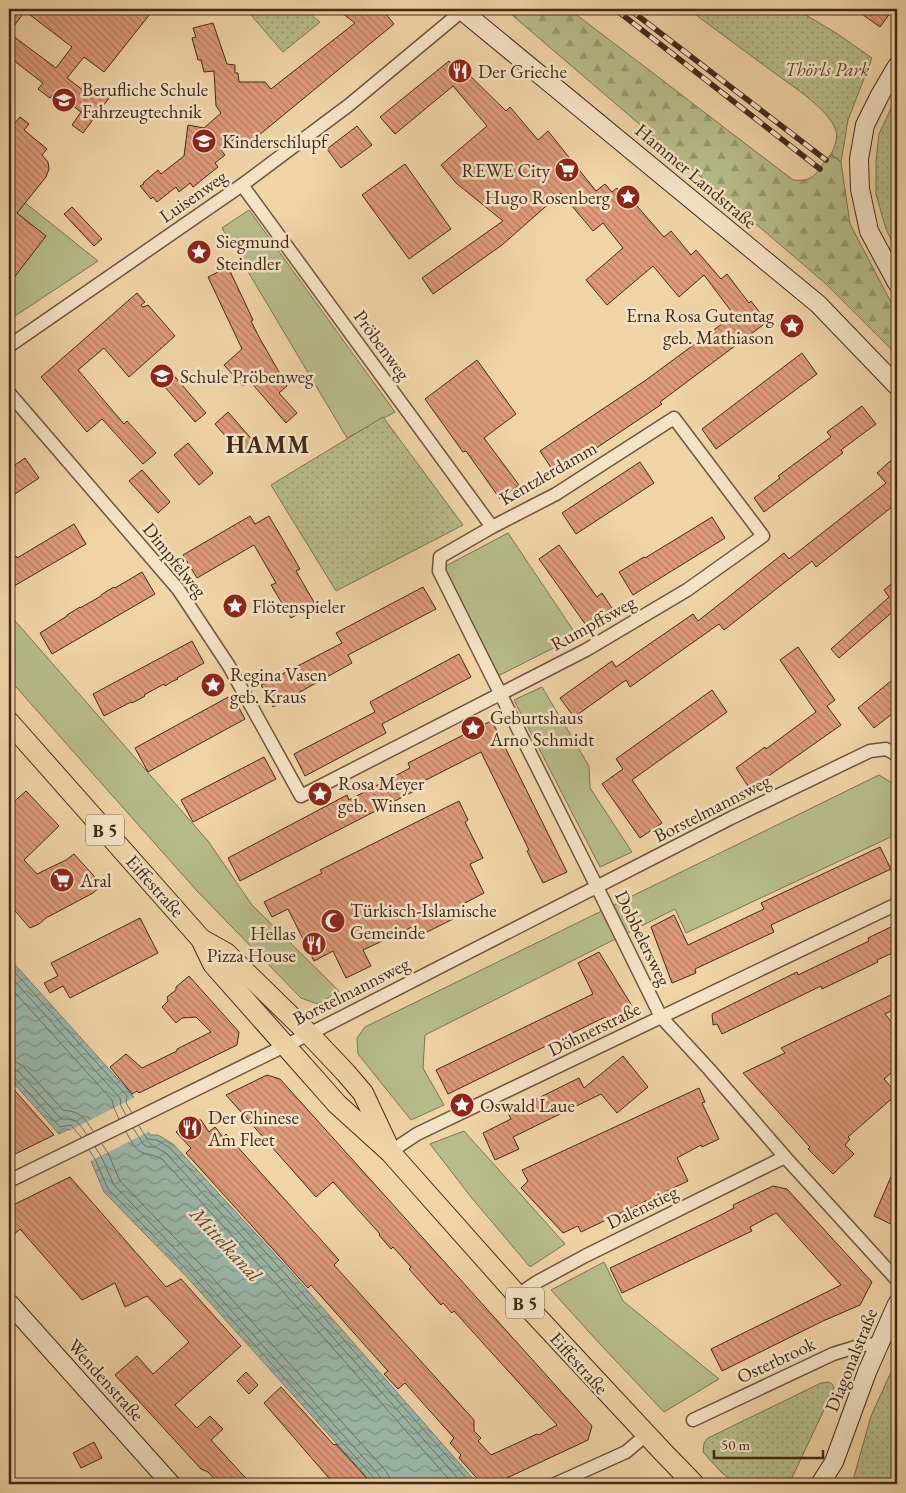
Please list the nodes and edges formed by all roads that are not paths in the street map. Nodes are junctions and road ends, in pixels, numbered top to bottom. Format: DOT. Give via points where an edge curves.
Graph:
graph roads {
  1 [pos="461,10"];
  2 [pos="897,66"];
  3 [pos="242,185"];
  4 [pos="897,283"];
  5 [pos="9,346"];
  6 [pos="897,386"];
  7 [pos="9,393"];
  8 [pos="674,418"];
  9 [pos="492,527"];
  10 [pos="440,557"];
  11 [pos="500,694"];
  12 [pos="9,722"];
  13 [pos="897,755"];
  14 [pos="301,796"];
  15 [pos="598,887"];
  16 [pos="897,904"];
  17 [pos="201,939"];
  18 [pos="661,1017"];
  19 [pos="309,1034"];
  20 [pos="286,1046"];
  21 [pos="390,1152"];
  22 [pos="785,1157"];
  23 [pos="9,1181"];
  24 [pos="897,1280"];
  25 [pos="518,1295"];
  26 [pos="9,1303"];
  27 [pos="897,1304"];
  28 [pos="879,1344"];
  29 [pos="693,1420"];
  30 [pos="646,1434"];
  31 [pos="834,1462"];
  32 [pos="171,1484"];
  33 [pos="555,1484"];
  34 [pos="692,1484"];
  35 [pos="820,1484"];
  36 [pos="832,1484"];
  1 -- 3 [label="street, Luisenweg" via="349,105"];
  1 -- 6 [label="street, Hammer Landstraße" via="818,304"];
  2 -- 4 [label="street" via="865,125 859,159 860,190 869,231"];
  3 -- 5 [label="street, Luisenweg"];
  3 -- 9 [label="street, Pröbenweg"];
  7 -- 14 [label="street, Dimpfelweg" via="178,589 229,666"];
  8 -- 9 [label="street, Kentzlerdamm" via="556,494"];
  8 -- 11 [label="street, Rumpffsweg" via="763,536 658,608"];
  9 -- 10 [label="street, Kentzlerdamm"];
  10 -- 11 [label="street, Dobbelersweg" via="439,571"];
  11 -- 14 [label="street, Rumpffsweg"];
  11 -- 15 [label="street, Dobbelersweg"];
  12 -- 17 [label="main road, Eiffestraße / B 5"];
  13 -- 15 [label="street, Borstelmannsweg" via="886,749 870,751"];
  15 -- 18 [label="street, Dobbelersweg"];
  15 -- 19 [label="street, Borstelmannsweg"];
  16 -- 18 [label="street, Döhnerstraße"];
  17 -- 19 [label="main road, Eiffestraße / B 5" via="226,953"];
  17 -- 20 [label="main road, Eiffestraße / B 5" via="213,964"];
  18 -- 21 [label="street, Döhnerstraße" via="417,1134"];
  18 -- 22 [label="street, Dobbelersweg"];
  19 -- 20 [label="street, Borstelmannsweg"];
  19 -- 21 [label="main road, Eiffestraße / B 5" via="363,1094"];
  20 -- 21 [label="main road, Eiffestraße / B 5" via="337,1104"];
  20 -- 23 [label="street, Borstelmannsweg"];
  21 -- 25 [label="main road, Eiffestraße / B 5"];
  22 -- 24 [label="street, Dobbelersweg"];
  22 -- 25 [label="street, Dalenstieg" via="585,1256"];
  25 -- 30 [label="main road, Eiffestraße / B 5"];
  26 -- 32 [label="street, Wendenstraße"];
  27 -- 28 [label="street, Diagonalstraße"];
  28 -- 29 [label="street, Osterbrook" via="862,1345 833,1354"];
  28 -- 31 [label="street, Diagonalstraße"];
  30 -- 33 [label="street" via="626,1452"];
  30 -- 34 [label="main road, Eiffestraße / B 5"];
  31 -- 35 [label="street, Diagonalstraße"];
  31 -- 36 [label="street, Diagonalstraße"];
}
